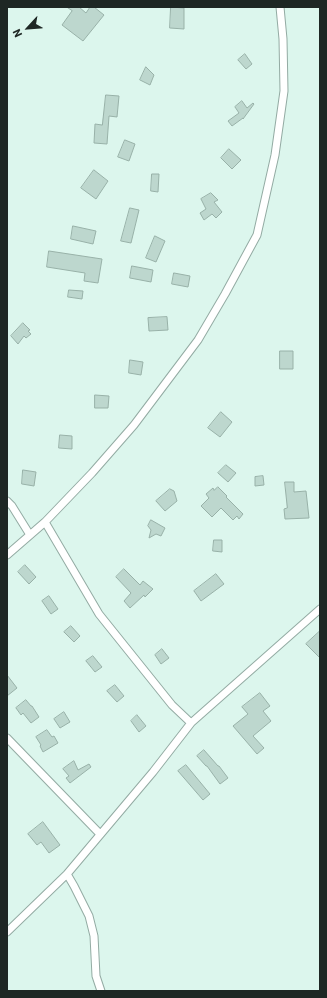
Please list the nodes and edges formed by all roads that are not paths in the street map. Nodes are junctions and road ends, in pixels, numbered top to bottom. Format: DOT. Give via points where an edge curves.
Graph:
graph roads {
  1 [pos="280,7"];
  2 [pos="7,501"];
  3 [pos="45,522"];
  4 [pos="30,535"];
  5 [pos="7,554"];
  6 [pos="320,610"];
  7 [pos="190,723"];
  8 [pos="7,738"];
  9 [pos="100,834"];
  10 [pos="67,874"];
  11 [pos="7,932"];
  12 [pos="101,991"];
  1 -- 3 [label="street" via="284,91 275,155 257,235 198,340 134,425"];
  2 -- 4 [label="street"];
  3 -- 4 [label="street"];
  3 -- 7 [label="street" via="99,614 172,705"];
  4 -- 5 [label="street"];
  6 -- 7 [label="street"];
  7 -- 9 [label="street" via="153,772"];
  8 -- 9 [label="street"];
  9 -- 10 [label="street"];
  10 -- 11 [label="street"];
  10 -- 12 [label="street" via="89,916 94,936 96,976"];
}
